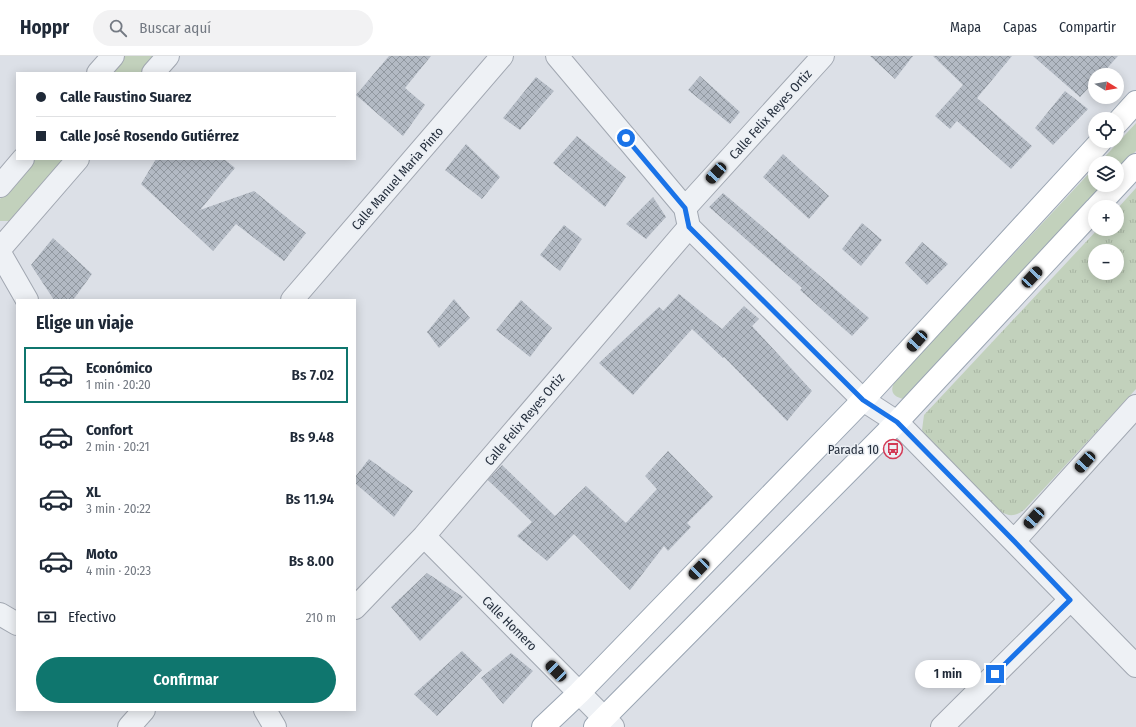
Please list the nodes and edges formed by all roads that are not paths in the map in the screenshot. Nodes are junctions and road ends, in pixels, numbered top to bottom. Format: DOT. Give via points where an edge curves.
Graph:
graph roads {
  1 [pos="113,56"];
  2 [pos="168,56"];
  3 [pos="502,56"];
  4 [pos="557,56"];
  5 [pos="822,56"];
  6 [pos="99,72"];
  7 [pos="154,72"];
  8 [pos="1136,102"];
  9 [pos="1124,115"];
  10 [pos="1094,148"];
  11 [pos="23,160"];
  12 [pos="77,160"];
  13 [pos="1136,165"];
  14 [pos="0,186"];
  15 [pos="1104,200"];
  16 [pos="687,217"];
  17 [pos="1088,217"];
  18 [pos="0,249"];
  19 [pos="0,253"];
  20 [pos="26,299"];
  21 [pos="293,299"];
  22 [pos="863,400"];
  23 [pos="1136,406"];
  24 [pos="897,422"];
  25 [pos="424,536"];
  26 [pos="1014,541"];
  27 [pos="1070,600"];
  28 [pos="356,607"];
  29 [pos="0,614"];
  30 [pos="16,623"];
  31 [pos="1136,666"];
  32 [pos="579,693"];
  33 [pos="143,711"];
  34 [pos="266,711"];
  35 [pos="604,724"];
  36 [pos="129,727"];
  37 [pos="275,727"];
  38 [pos="543,727"];
  39 [pos="942,727"];
  1 -- 6 [label="street"];
  2 -- 7 [label="street"];
  3 -- 21 [label="street, Calle Manuel Maria Pinto"];
  4 -- 16 [label="street"];
  5 -- 16 [label="street, Calle Felix Reyes Ortiz"];
  8 -- 9 [label="main road"];
  10 -- 22 [label="main road"];
  11 -- 14 [label="street"];
  12 -- 18 [label="street"];
  13 -- 15 [label="main road"];
  16 -- 22 [label="street"];
  16 -- 25 [label="street, Calle Felix Reyes Ortiz"];
  17 -- 24 [label="main road"];
  19 -- 20 [label="street"];
  22 -- 24 [label="street"];
  22 -- 32 [label="main road"];
  23 -- 26 [label="street"];
  24 -- 26 [label="street"];
  24 -- 35 [label="main road"];
  25 -- 28 [label="street, Calle Felix Reyes Ortiz"];
  25 -- 32 [label="street, Calle Homero"];
  26 -- 27 [label="street"];
  27 -- 31 [label="street"];
  27 -- 39 [label="street"];
  29 -- 30 [label="street"];
  32 -- 35 [label="street, Calle Homero"];
  32 -- 38 [label="main road"];
  33 -- 36 [label="street"];
  34 -- 37 [label="street"];
}
